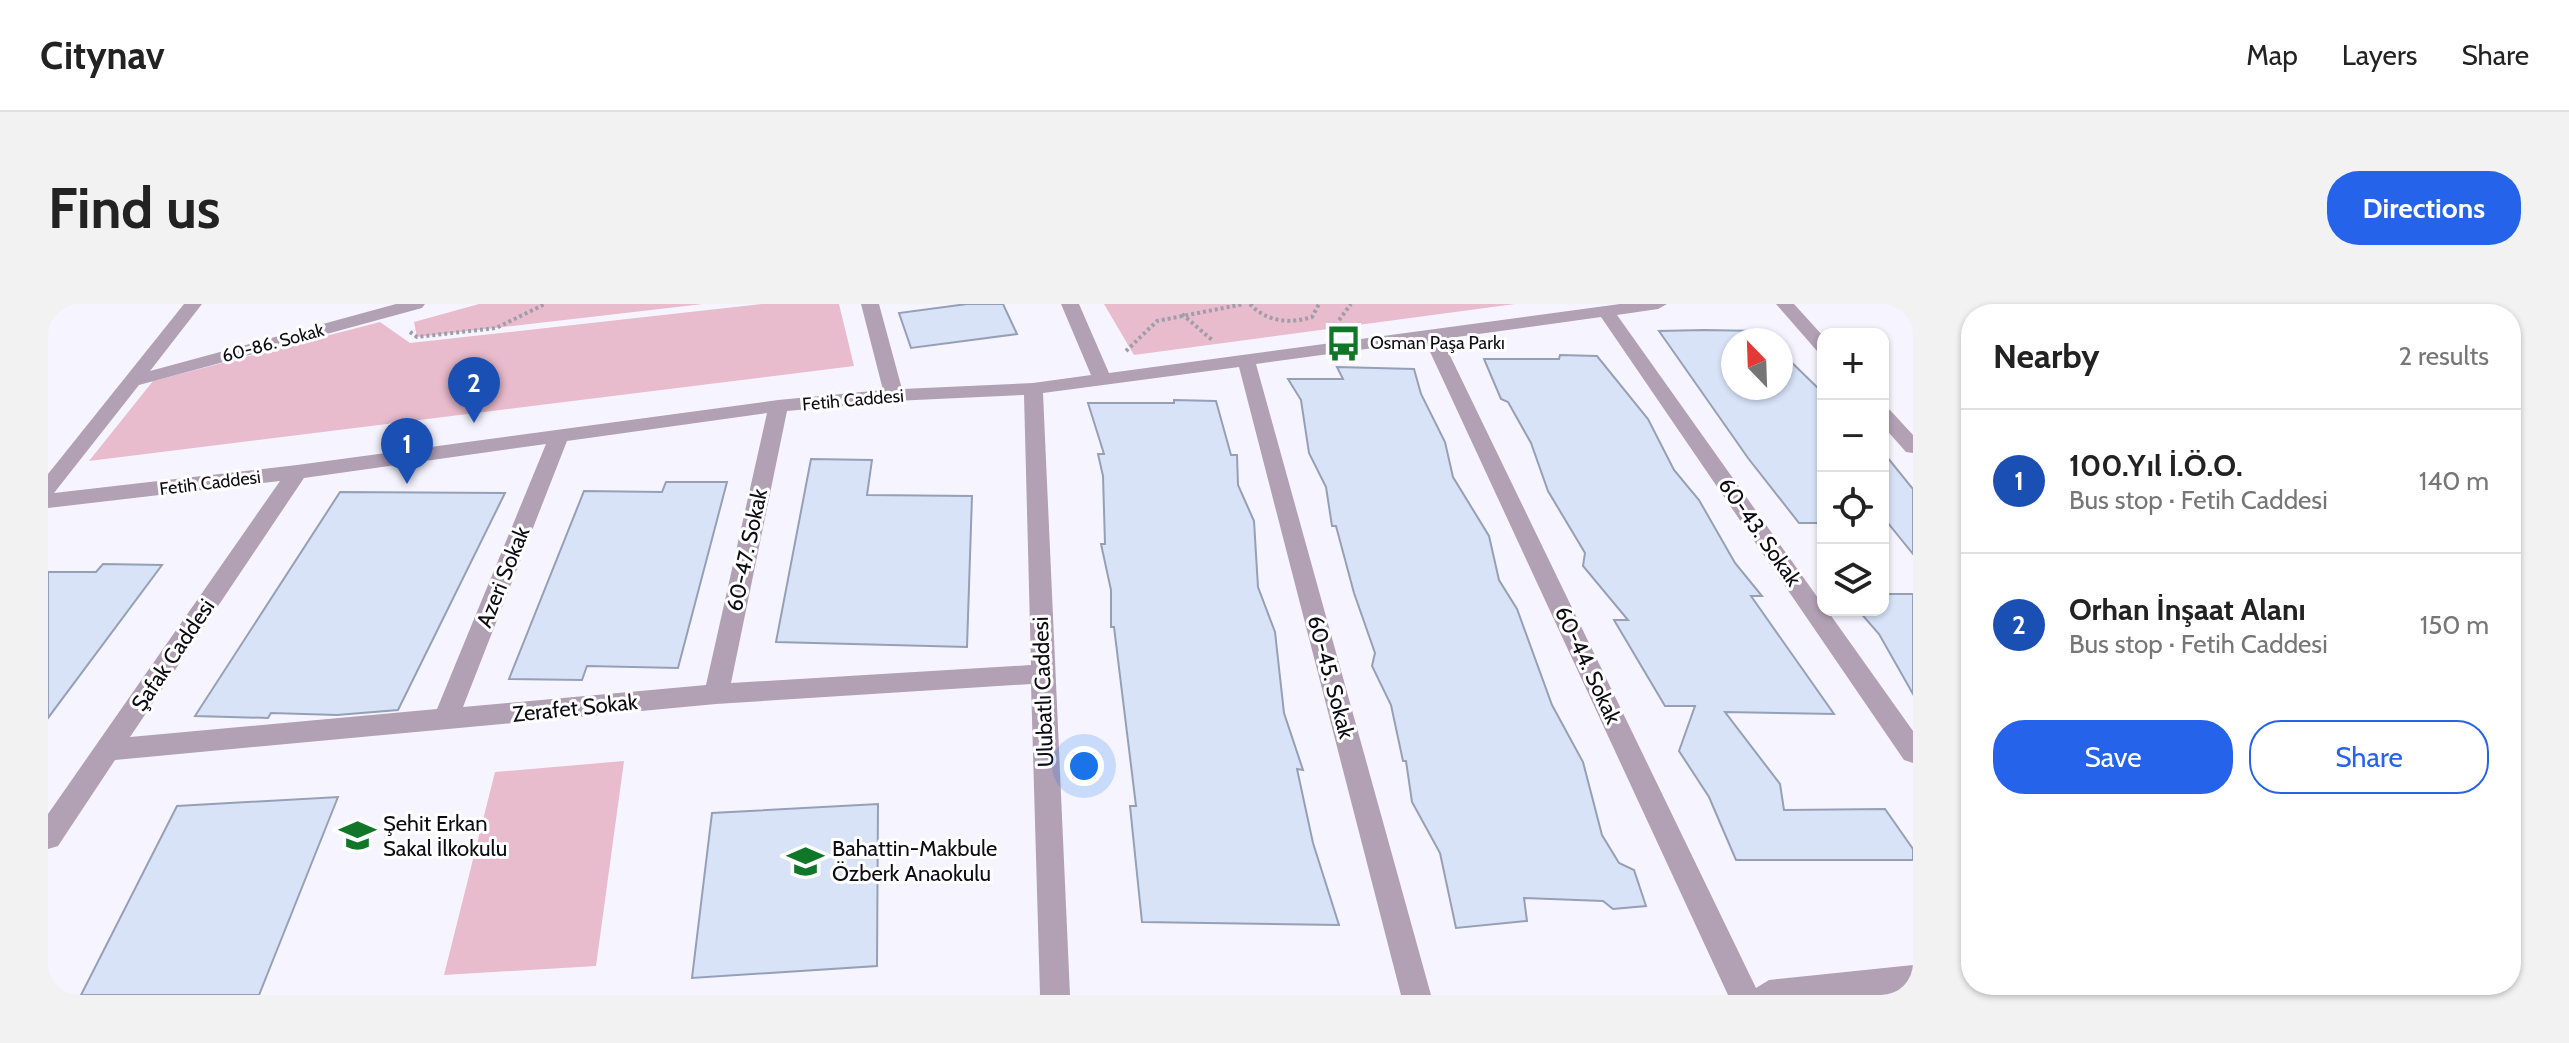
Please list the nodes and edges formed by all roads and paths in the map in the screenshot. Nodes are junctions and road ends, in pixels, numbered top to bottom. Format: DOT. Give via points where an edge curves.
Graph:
graph roads {
  1 [pos="193,304"];
  2 [pos="416,304"];
  3 [pos="545,304"];
  4 [pos="870,304"];
  5 [pos="1070,304"];
  6 [pos="1247,304"];
  7 [pos="1319,304"];
  8 [pos="1658,304"];
  9 [pos="1785,304"];
  10 [pos="1606,311"];
  11 [pos="385,313"];
  12 [pos="1431,335"];
  13 [pos="1817,340"];
  14 [pos="1246,360"];
  15 [pos="1102,379"];
  16 [pos="130,382"];
  17 [pos="1033,389"];
  18 [pos="894,395"];
  19 [pos="778,406"];
  20 [pos="1889,421"];
  21 [pos="560,434"];
  22 [pos="1913,447"];
  23 [pos="297,472"];
  24 [pos="48,488"];
  25 [pos="48,501"];
  26 [pos="1042,674"];
  27 [pos="716,694"];
  28 [pos="445,720"];
  29 [pos="109,750"];
  30 [pos="1913,752"];
  31 [pos="48,837"];
  32 [pos="1913,980"];
  33 [pos="1055,995"];
  34 [pos="1416,995"];
  35 [pos="1744,995"];
  36 [pos="1769,995"];
  1 -- 16 [label="street"];
  2 -- 11 [label="street, 60-86. Sokak"];
  3 -- 11 [label="path" via="496,328 417,337"];
  4 -- 18 [label="street"];
  5 -- 15 [label="street"];
  6 -- 7 [label="path" via="1271,318 1293,321 1312,317"];
  6 -- 15 [label="path" via="1157,321"];
  8 -- 10 [label="street, Fetih Caddesi"];
  9 -- 13 [label="street"];
  10 -- 12 [label="street, Fetih Caddesi"];
  10 -- 30 [label="street, 60-43. Sokak"];
  11 -- 16 [label="street, 60-86. Sokak"];
  12 -- 14 [label="street, Fetih Caddesi"];
  12 -- 35 [label="street, 60-44. Sokak"];
  14 -- 15 [label="street, Fetih Caddesi"];
  14 -- 34 [label="street, 60-45. Sokak"];
  15 -- 17 [label="street, Fetih Caddesi"];
  16 -- 24 [label="street"];
  17 -- 18 [label="street, Fetih Caddesi"];
  17 -- 26 [label="street, Ulubatlı Caddesi"];
  18 -- 19 [label="street, Fetih Caddesi"];
  19 -- 21 [label="street, Fetih Caddesi"];
  19 -- 27 [label="street, 60-47. Sokak"];
  20 -- 22 [label="street"];
  21 -- 23 [label="street, Fetih Caddesi"];
  21 -- 28 [label="street, Azeri Sokak"];
  23 -- 25 [label="street, Fetih Caddesi"];
  23 -- 29 [label="street, Şafak Caddesi"];
  26 -- 27 [label="street, Zerafet Sokak"];
  26 -- 33 [label="street, Ulubatlı Caddesi"];
  27 -- 28 [label="street, Zerafet Sokak"];
  28 -- 29 [label="street, Zerafet Sokak"];
  29 -- 31 [label="street, Şafak Caddesi"];
  32 -- 36 [label="street"];
}
